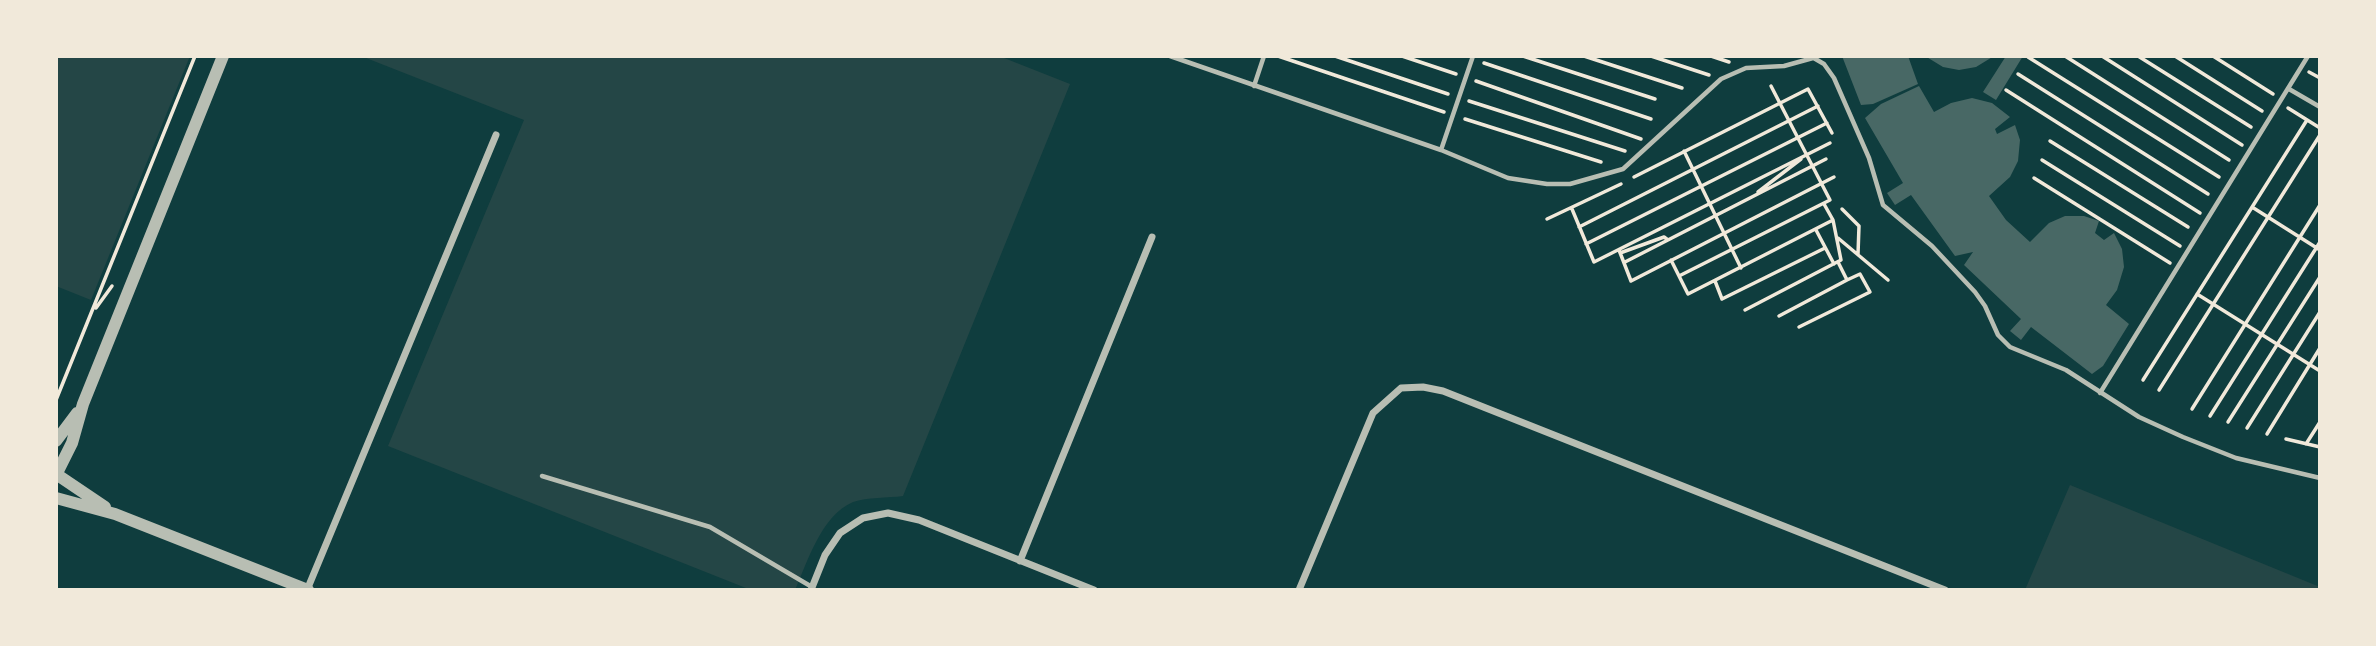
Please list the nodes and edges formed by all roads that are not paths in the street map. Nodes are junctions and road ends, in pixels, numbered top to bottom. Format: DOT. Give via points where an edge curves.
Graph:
graph roads {
  1 [pos="223,56"];
  2 [pos="1170,56"];
  3 [pos="1264,56"];
  4 [pos="2308,56"];
  5 [pos="1812,57"];
  6 [pos="1473,58"];
  7 [pos="1254,86"];
  8 [pos="2289,89"];
  9 [pos="2320,107"];
  10 [pos="496,135"];
  11 [pos="1441,150"];
  12 [pos="1152,237"];
  13 [pos="2100,393"];
  14 [pos="83,404"];
  15 [pos="56,441"];
  16 [pos="57,475"];
  17 [pos="542,476"];
  18 [pos="2320,478"];
  19 [pos="56,498"];
  20 [pos="115,514"];
  21 [pos="1020,561"];
  22 [pos="812,588"];
  23 [pos="308,590"];
  24 [pos="1094,590"];
  25 [pos="1299,590"];
  26 [pos="1945,590"];
  1 -- 14 [label="street"];
  2 -- 7 [label="lane"];
  3 -- 7 [label="lane"];
  4 -- 8 [label="lane"];
  5 -- 11 [label="lane" via="1784,66 1746,68 1721,79 1623,169 1570,184 1520,182"];
  5 -- 13 [label="lane" via="1835,78 1869,158 1883,205 1932,246 1975,292 1998,335 2010,347 2066,370"];
  6 -- 11 [label="lane"];
  7 -- 11 [label="lane"];
  8 -- 9 [label="lane"];
  8 -- 13 [label="lane"];
  10 -- 23 [label="street"];
  12 -- 21 [label="street"];
  13 -- 18 [label="lane" via="2139,417 2236,458"];
  14 -- 15 [label="street"];
  14 -- 16 [label="street"];
  16 -- 20 [label="street"];
  17 -- 22 [label="lane" via="710,527"];
  19 -- 20 [label="street"];
  20 -- 23 [label="street"];
  21 -- 22 [label="street" via="901,514 877,514 852,523 832,542"];
  21 -- 24 [label="street"];
  25 -- 26 [label="street" via="1373,413 1402,388 1423,387 1443,391"];
}
